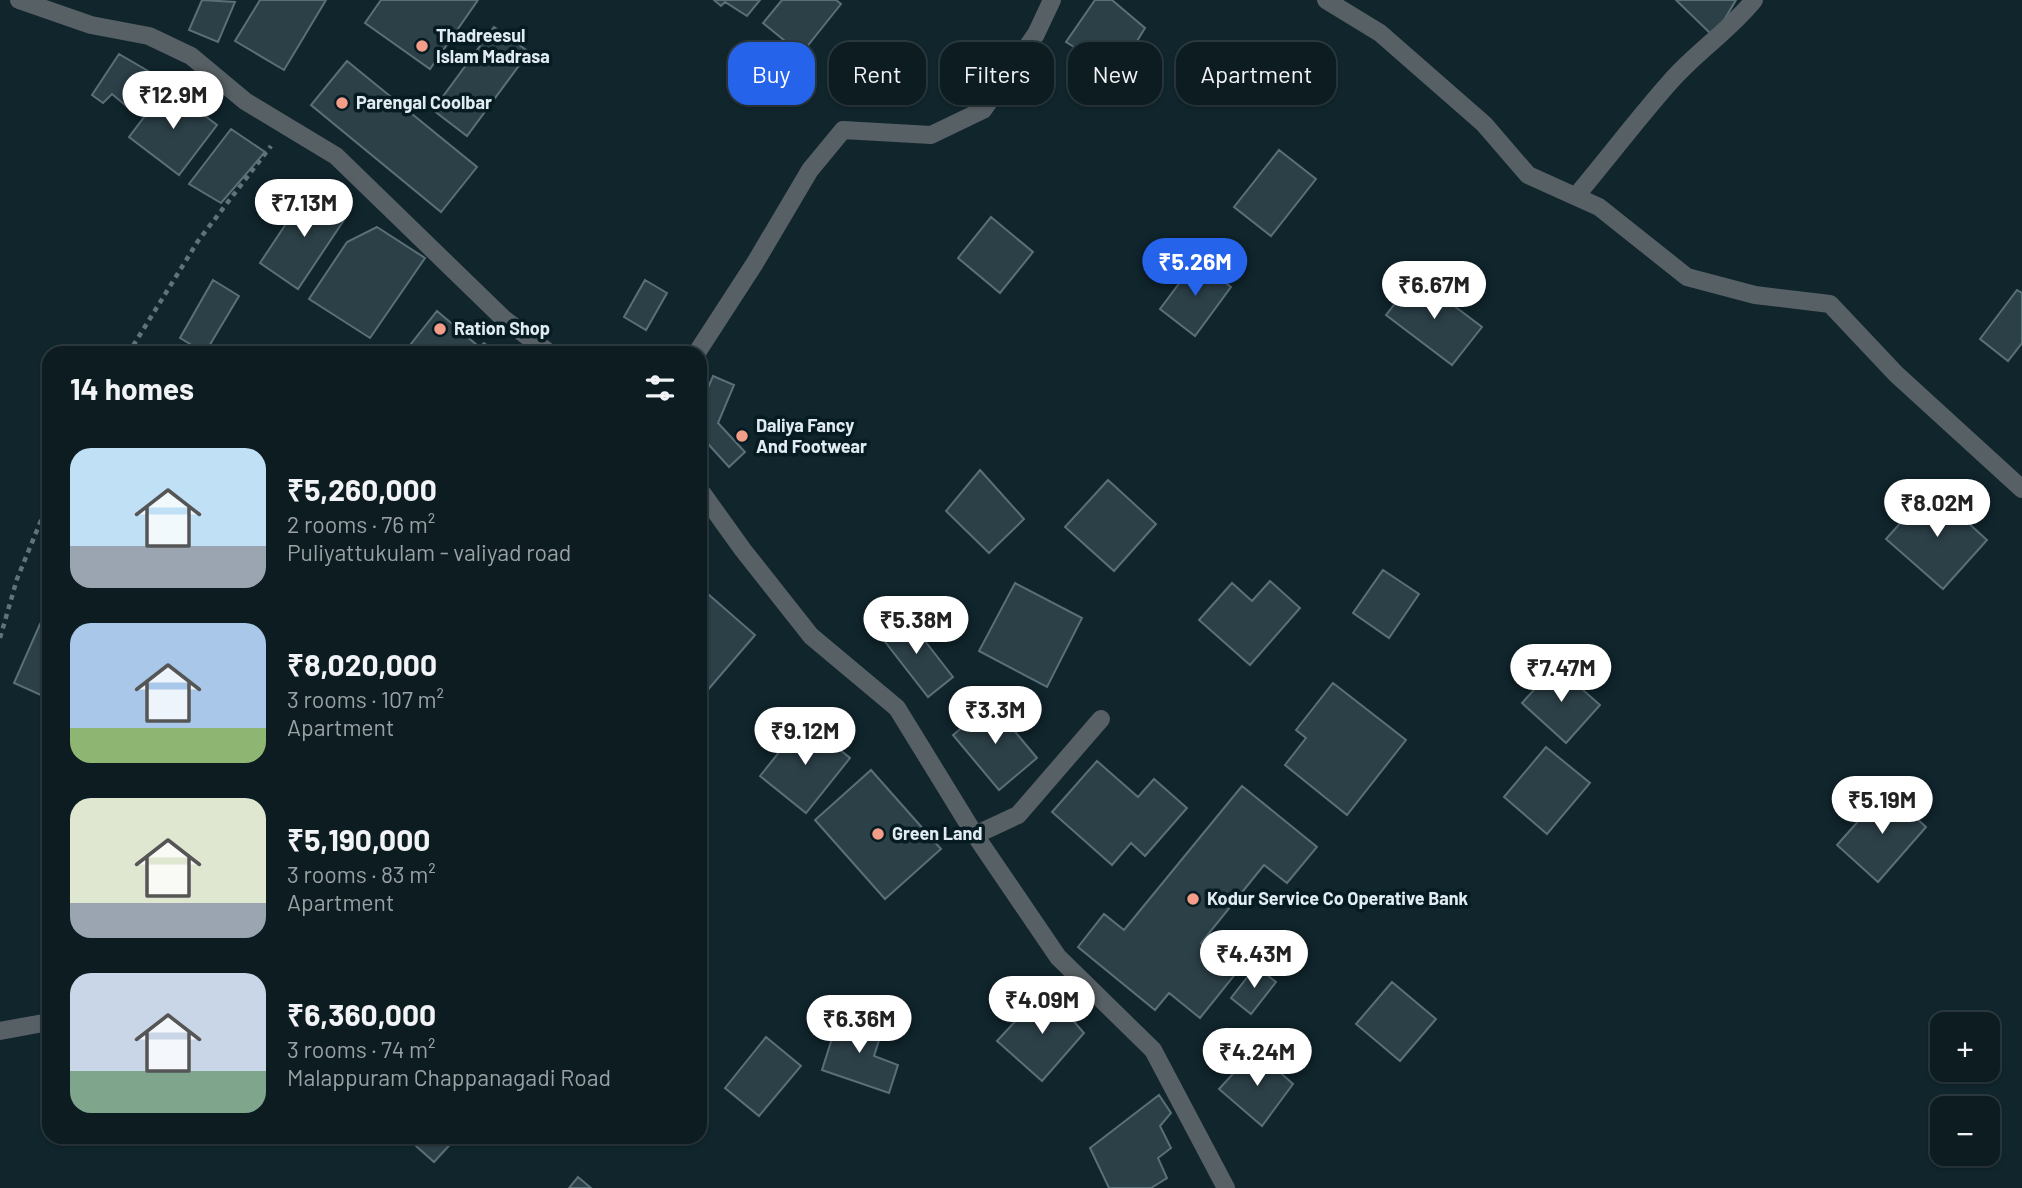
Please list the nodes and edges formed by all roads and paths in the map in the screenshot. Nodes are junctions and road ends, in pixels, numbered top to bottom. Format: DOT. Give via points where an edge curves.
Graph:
graph roads {
  1 [pos="19,0"];
  2 [pos="1052,0"];
  3 [pos="1326,0"];
  4 [pos="1754,0"];
  5 [pos="286,125"];
  6 [pos="1580,198"];
  7 [pos="133,346"];
  8 [pos="540,346"];
  9 [pos="701,346"];
  10 [pos="2022,489"];
  11 [pos="707,500"];
  12 [pos="42,518"];
  13 [pos="0,638"];
  14 [pos="1101,719"];
  15 [pos="975,835"];
  16 [pos="42,1023"];
  17 [pos="0,1031"];
  18 [pos="1226,1188"];
  1 -- 5 [label="street" via="91,25 149,36 191,56 245,101"];
  2 -- 9 [label="street" via="1036,34 983,110 931,135 843,130 810,170"];
  3 -- 6 [label="street" via="1380,33 1484,124 1528,175"];
  4 -- 6 [label="street" via="1738,21 1670,81 1581,190"];
  5 -- 7 [label="path" via="198,241"];
  5 -- 8 [label="street" via="336,156 504,319"];
  6 -- 10 [label="street" via="1599,206 1687,277 1755,295 1830,304 1896,374"];
  11 -- 15 [label="street" via="811,636 897,708"];
  12 -- 13 [label="path"];
  14 -- 15 [label="street" via="1018,815"];
  15 -- 18 [label="street" via="1058,957 1153,1050"];
  16 -- 17 [label="street"];
}
